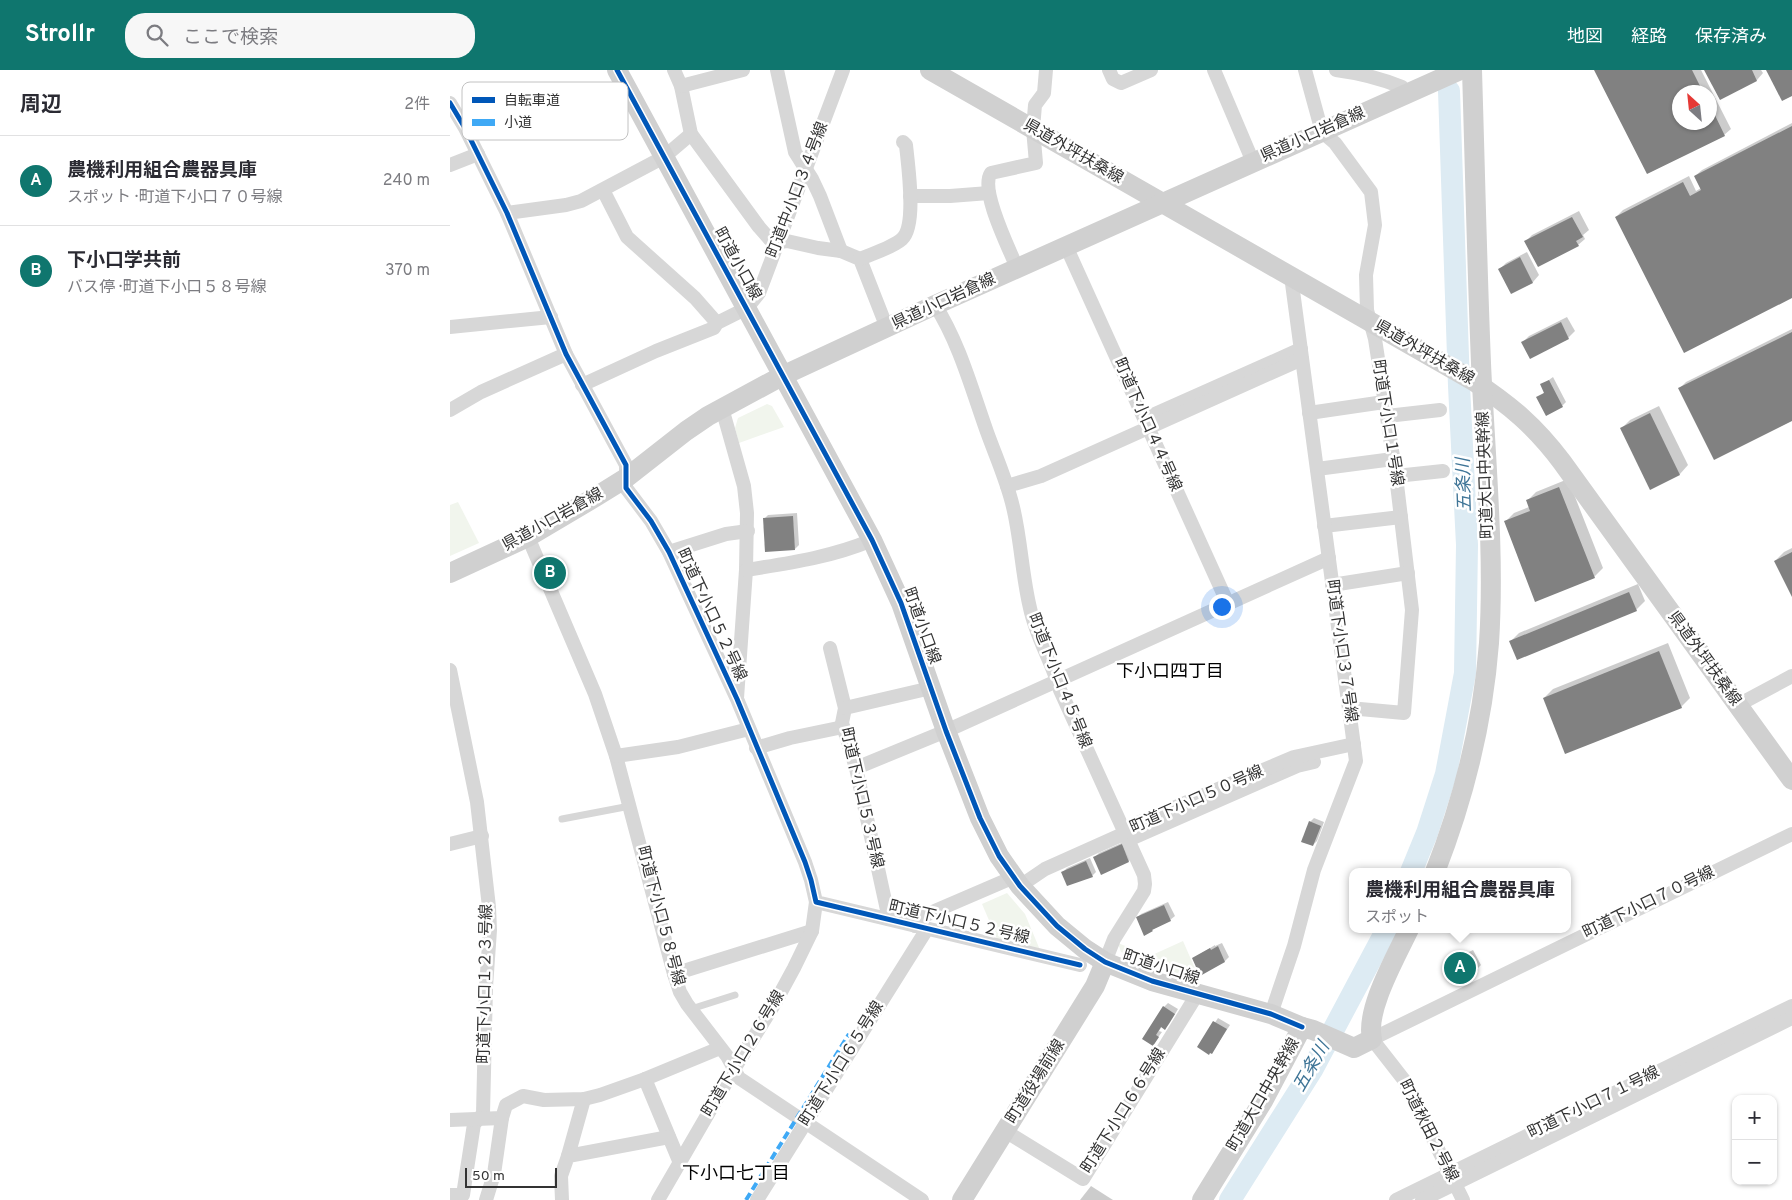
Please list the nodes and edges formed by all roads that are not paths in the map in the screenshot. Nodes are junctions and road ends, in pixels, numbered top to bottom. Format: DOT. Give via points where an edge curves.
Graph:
graph roads {
  1 [pos="617,70"];
  2 [pos="674,70"];
  3 [pos="743,70"];
  4 [pos="777,70"];
  5 [pos="844,70"];
  6 [pos="930,70"];
  7 [pos="1046,70"];
  8 [pos="1109,70"];
  9 [pos="1151,70"];
  10 [pos="1214,70"];
  11 [pos="1305,70"];
  12 [pos="1336,70"];
  13 [pos="1460,70"];
  14 [pos="1472,70"];
  15 [pos="623,82"];
  16 [pos="681,86"];
  17 [pos="628,90"];
  18 [pos="1406,94"];
  19 [pos="450,103"];
  20 [pos="462,125"];
  21 [pos="1033,129"];
  22 [pos="1322,132"];
  23 [pos="691,134"];
  24 [pos="470,140"];
  25 [pos="903,142"];
  26 [pos="478,154"];
  27 [pos="664,157"];
  28 [pos="1253,162"];
  29 [pos="450,166"];
  30 [pos="805,168"];
  31 [pos="603,190"];
  32 [pos="989,193"];
  33 [pos="910,196"];
  34 [pos="1162,203"];
  35 [pos="507,213"];
  36 [pos="779,241"];
  37 [pos="1066,246"];
  38 [pos="841,251"];
  39 [pos="860,259"];
  40 [pos="1017,268"];
  41 [pos="1291,276"];
  42 [pos="934,305"];
  43 [pos="747,308"];
  44 [pos="551,317"];
  45 [pos="1370,322"];
  46 [pos="717,323"];
  47 [pos="450,327"];
  48 [pos="887,328"];
  49 [pos="566,354"];
  50 [pos="1302,354"];
  51 [pos="782,376"];
  52 [pos="1477,383"];
  53 [pos="582,385"];
  54 [pos="1384,402"];
  55 [pos="722,408"];
  56 [pos="450,410"];
  57 [pos="1440,410"];
  58 [pos="1309,412"];
  59 [pos="1387,416"];
  60 [pos="1146,424"];
  61 [pos="1393,459"];
  62 [pos="1317,469"];
  63 [pos="1443,471"];
  64 [pos="1396,476"];
  65 [pos="626,478"];
  66 [pos="1007,486"];
  67 [pos="1401,517"];
  68 [pos="1324,526"];
  69 [pos="748,531"];
  70 [pos="528,537"];
  71 [pos="872,540"];
  72 [pos="668,552"];
  73 [pos="1328,558"];
  74 [pos="746,570"];
  75 [pos="450,573"];
  76 [pos="1408,573"];
  77 [pos="1332,584"];
  78 [pos="1228,604"];
  79 [pos="830,648"];
  80 [pos="450,670"];
  81 [pos="1792,676"];
  82 [pos="1058,681"];
  83 [pos="930,688"];
  84 [pos="736,699"];
  85 [pos="1738,705"];
  86 [pos="845,708"];
  87 [pos="1349,708"];
  88 [pos="843,727"];
  89 [pos="749,729"];
  90 [pos="946,731"];
  91 [pos="756,748"];
  92 [pos="1354,749"];
  93 [pos="616,756"];
  94 [pos="856,768"];
  95 [pos="1792,780"];
  96 [pos="630,806"];
  97 [pos="562,819"];
  98 [pos="1792,834"];
  99 [pos="482,836"];
  100 [pos="1126,836"];
  101 [pos="450,844"];
  102 [pos="1436,868"];
  103 [pos="1017,882"];
  104 [pos="816,902"];
  105 [pos="889,920"];
  106 [pos="921,927"];
  107 [pos="812,931"];
  108 [pos="1407,933"];
  109 [pos="1105,962"];
  110 [pos="1080,965"];
  111 [pos="674,974"];
  112 [pos="1198,993"];
  113 [pos="735,995"];
  114 [pos="1792,1006"];
  115 [pos="691,1009"];
  116 [pos="1271,1014"];
  117 [pos="1792,1018"];
  118 [pos="1307,1028"];
  119 [pos="1372,1039"];
  120 [pos="720,1048"];
  121 [pos="734,1069"];
  122 [pos="645,1079"];
  123 [pos="584,1099"];
  124 [pos="502,1118"];
  125 [pos="450,1120"];
  126 [pos="478,1120"];
  127 [pos="806,1122"];
  128 [pos="1005,1131"];
  129 [pos="669,1137"];
  130 [pos="568,1156"];
  131 [pos="680,1163"];
  132 [pos="1452,1179"];
  133 [pos="450,1195"];
  134 [pos="486,1200"];
  135 [pos="562,1200"];
  136 [pos="658,1200"];
  137 [pos="757,1200"];
  138 [pos="922,1200"];
  139 [pos="962,1200"];
  140 [pos="1202,1200"];
  141 [pos="1396,1200"];
  142 [pos="1422,1200"];
  143 [pos="1463,1200"];
  1 -- 15 [label="street, 町道小口線"];
  2 -- 16 [label="street"];
  3 -- 16 [label="street"];
  4 -- 30 [label="street" via="795,152"];
  5 -- 30 [label="street, 町道中小口３４号線"];
  6 -- 21 [label="street, 県道外坪扶桑線"];
  7 -- 21 [label="street" via="1044,93 1034,105"];
  8 -- 9 [label="street" via="1113,80 1121,83"];
  10 -- 28 [label="street"];
  11 -- 22 [label="street"];
  12 -- 18 [label="street" via="1388,81 1402,86"];
  13 -- 18 [label="street, 県道小口岩倉線"];
  14 -- 52 [label="street, 町道大口中央幹線"];
  16 -- 23 [label="street"];
  17 -- 27 [label="street, 町道小口線"];
  18 -- 22 [label="street, 県道小口岩倉線"];
  19 -- 20 [label="street, 町道下小口５２号線"];
  21 -- 32 [label="street" via="1036,163 991,173 988,177"];
  21 -- 34 [label="street, 県道外坪扶桑線"];
  22 -- 28 [label="street, 県道小口岩倉線"];
  22 -- 45 [label="street, 町道下小口１号線" via="1335,143 1371,192 1375,225 1366,275"];
  23 -- 27 [label="street"];
  23 -- 36 [label="street" via="759,227 773,243"];
  24 -- 26 [label="street, 町道下小口５２号線"];
  25 -- 33 [label="street" via="906,145"];
  26 -- 29 [label="street"];
  26 -- 35 [label="street, 町道下小口５２号線"];
  27 -- 31 [label="street"];
  27 -- 43 [label="street, 町道小口線"];
  28 -- 34 [label="street, 県道小口岩倉線"];
  30 -- 36 [label="street, 町道中小口３４号線"];
  30 -- 38 [label="street" via="820,196"];
  31 -- 35 [label="street" via="566,205"];
  31 -- 46 [label="street" via="627,237 695,298"];
  32 -- 33 [label="street"];
  32 -- 40 [label="street" via="995,217"];
  33 -- 39 [label="street" via="907,233 900,241"];
  34 -- 37 [label="street, 県道小口岩倉線"];
  34 -- 41 [label="street, 県道外坪扶桑線"];
  35 -- 44 [label="street, 町道下小口５２号線"];
  36 -- 38 [label="street"];
  36 -- 43 [label="street, 町道中小口３４号線" via="758,293"];
  37 -- 40 [label="street, 県道小口岩倉線"];
  37 -- 60 [label="street, 町道下小口４４号線"];
  38 -- 39 [label="street"];
  39 -- 48 [label="street"];
  40 -- 42 [label="street, 県道小口岩倉線"];
  41 -- 45 [label="street, 県道外坪扶桑線"];
  41 -- 50 [label="street, 町道下小口３７号線"];
  42 -- 48 [label="street, 県道小口岩倉線"];
  42 -- 66 [label="street, 町道下小口４５号線" via="955,346"];
  43 -- 46 [label="street"];
  43 -- 51 [label="street, 町道小口線"];
  44 -- 47 [label="street"];
  44 -- 49 [label="street, 町道下小口５２号線"];
  45 -- 52 [label="street, 県道外坪扶桑線"];
  45 -- 54 [label="street, 町道下小口１号線"];
  46 -- 53 [label="street" via="714,328"];
  48 -- 51 [label="street, 県道小口岩倉線"];
  49 -- 53 [label="street, 町道下小口５２号線"];
  49 -- 56 [label="street" via="481,392"];
  50 -- 58 [label="street, 町道下小口３７号線"];
  50 -- 60 [label="street"];
  51 -- 55 [label="street, 県道小口岩倉線"];
  51 -- 71 [label="street, 町道小口線"];
  52 -- 85 [label="street, 県道外坪扶桑線" via="1516,411 1548,443"];
  52 -- 102 [label="street, 町道大口中央幹線" via="1490,578 1486,676 1464,788"];
  53 -- 65 [label="street, 町道下小口５２号線" via="626,465"];
  54 -- 58 [label="street"];
  54 -- 59 [label="street, 町道下小口１号線"];
  55 -- 65 [label="street, 県道小口岩倉線" via="686,431"];
  55 -- 69 [label="street" via="744,486"];
  57 -- 59 [label="street"];
  58 -- 62 [label="street, 町道下小口３７号線"];
  59 -- 61 [label="street, 町道下小口１号線"];
  60 -- 66 [label="street" via="1040,476"];
  60 -- 78 [label="street, 町道下小口４４号線"];
  61 -- 62 [label="street"];
  61 -- 64 [label="street, 町道下小口１号線"];
  62 -- 68 [label="street, 町道下小口３７号線"];
  63 -- 64 [label="street"];
  64 -- 67 [label="street, 町道下小口１号線"];
  65 -- 70 [label="street, 県道小口岩倉線"];
  65 -- 72 [label="street, 町道下小口５２号線" via="626,488 651,521"];
  66 -- 82 [label="street, 町道下小口４５号線" via="1014,508 1034,624"];
  67 -- 68 [label="street"];
  67 -- 76 [label="street, 町道下小口１号線"];
  68 -- 73 [label="street, 町道下小口３７号線"];
  69 -- 72 [label="street" via="726,534"];
  69 -- 74 [label="street"];
  70 -- 75 [label="street, 県道小口岩倉線"];
  70 -- 93 [label="street, 町道下小口５８号線" via="595,694"];
  71 -- 74 [label="street" via="812,560"];
  71 -- 83 [label="street, 町道小口線" via="901,603"];
  72 -- 84 [label="street, 町道下小口５２号線"];
  73 -- 77 [label="street, 町道下小口３７号線"];
  73 -- 78 [label="street"];
  74 -- 84 [label="street"];
  76 -- 77 [label="street"];
  76 -- 87 [label="street, 町道下小口１号線" via="1412,610 1404,712"];
  77 -- 87 [label="street, 町道下小口３７号線"];
  78 -- 82 [label="street"];
  79 -- 86 [label="street, 町道下小口５３号線"];
  80 -- 99 [label="street, 町道下小口１２３号線"];
  81 -- 85 [label="street"];
  82 -- 90 [label="street"];
  82 -- 100 [label="street, 町道下小口４５号線"];
  83 -- 86 [label="street"];
  83 -- 90 [label="street, 町道小口線"];
  84 -- 89 [label="street, 町道下小口５２号線"];
  85 -- 95 [label="street, 県道外坪扶桑線"];
  86 -- 88 [label="street, 町道下小口５３号線"];
  87 -- 92 [label="street, 町道下小口３７号線"];
  88 -- 91 [label="street"];
  88 -- 94 [label="street, 町道下小口５３号線"];
  89 -- 91 [label="street, 町道下小口５２号線"];
  89 -- 93 [label="street" via="678,747"];
  90 -- 94 [label="street"];
  90 -- 103 [label="street, 町道小口線" via="987,834"];
  91 -- 104 [label="street, 町道下小口５２号線" via="805,862"];
  92 -- 100 [label="street" via="1297,766"];
  92 -- 100 [label="street, 町道下小口５０号線" via="1294,757 1133,825"];
  92 -- 116 [label="street, 町道下小口３７号線" via="1356,761 1314,870 1294,946"];
  93 -- 96 [label="street, 町道下小口５８号線"];
  94 -- 105 [label="street, 町道下小口５３号線"];
  96 -- 97 [label="lane"];
  96 -- 111 [label="street, 町道下小口５８号線"];
  98 -- 119 [label="street, 町道下小口７０号線"];
  99 -- 101 [label="street"];
  99 -- 126 [label="street, 町道下小口１２３号線" via="490,930 483,1114"];
  100 -- 103 [label="street, 町道下小口５０号線" via="1121,835"];
  100 -- 109 [label="street, 町道下小口４５号線" via="1144,876 1144,891 1114,939"];
  103 -- 106 [label="street, 町道下小口５０号線" via="921,917"];
  103 -- 109 [label="street, 町道小口線" via="1058,926"];
  104 -- 105 [label="street, 町道下小口５２号線"];
  104 -- 107 [label="street, 町道下小口２６号線"];
  105 -- 106 [label="street, 町道下小口５２号線"];
  106 -- 110 [label="street, 町道下小口５２号線"];
  106 -- 127 [label="street, 町道下小口６５号線"];
  107 -- 111 [label="street"];
  107 -- 121 [label="street, 町道下小口２６号線" via="775,1002"];
  108 -- 119 [label="street" via="1375,1004 1370,1030"];
  109 -- 112 [label="street, 町道小口線" via="1152,981"];
  109 -- 128 [label="street, 町道役場前線" via="1095,986"];
  111 -- 115 [label="street, 町道下小口５８号線"];
  112 -- 116 [label="street, 町道小口線"];
  112 -- 128 [label="street, 町道下小口６６号線" via="1082,1179"];
  113 -- 115 [label="lane"];
  114 -- 132 [label="street, 町道下小口７１号線"];
  115 -- 120 [label="street, 町道下小口５８号線"];
  116 -- 118 [label="street, 町道小口線"];
  117 -- 132 [label="street"];
  118 -- 119 [label="street, 町道大口中央幹線" via="1354,1048"];
  118 -- 140 [label="street, 町道大口中央幹線"];
  119 -- 132 [label="street, 町道秋田２号線" via="1404,1080"];
  120 -- 121 [label="street, 町道下小口５８号線"];
  120 -- 122 [label="street"];
  121 -- 127 [label="street, 町道下小口５８号線" via="739,1078"];
  121 -- 131 [label="street, 町道下小口２６号線"];
  122 -- 123 [label="street"];
  122 -- 129 [label="street"];
  123 -- 124 [label="street" via="544,1100 523,1096 506,1105"];
  123 -- 130 [label="street"];
  124 -- 126 [label="street"];
  124 -- 134 [label="street" via="494,1174"];
  125 -- 126 [label="street"];
  126 -- 133 [label="street, 町道下小口１２３号線" via="474,1124 463,1195"];
  127 -- 137 [label="street, 町道下小口６５号線"];
  127 -- 138 [label="street, 町道下小口５８号線"];
  128 -- 139 [label="street, 町道役場前線"];
  129 -- 130 [label="street"];
  129 -- 131 [label="street"];
  130 -- 135 [label="street" via="561,1176"];
  131 -- 136 [label="street, 町道下小口２６号線"];
  132 -- 141 [label="street, 町道下小口７１号線"];
  132 -- 142 [label="street"];
  132 -- 143 [label="street, 町道秋田２号線"];
}
